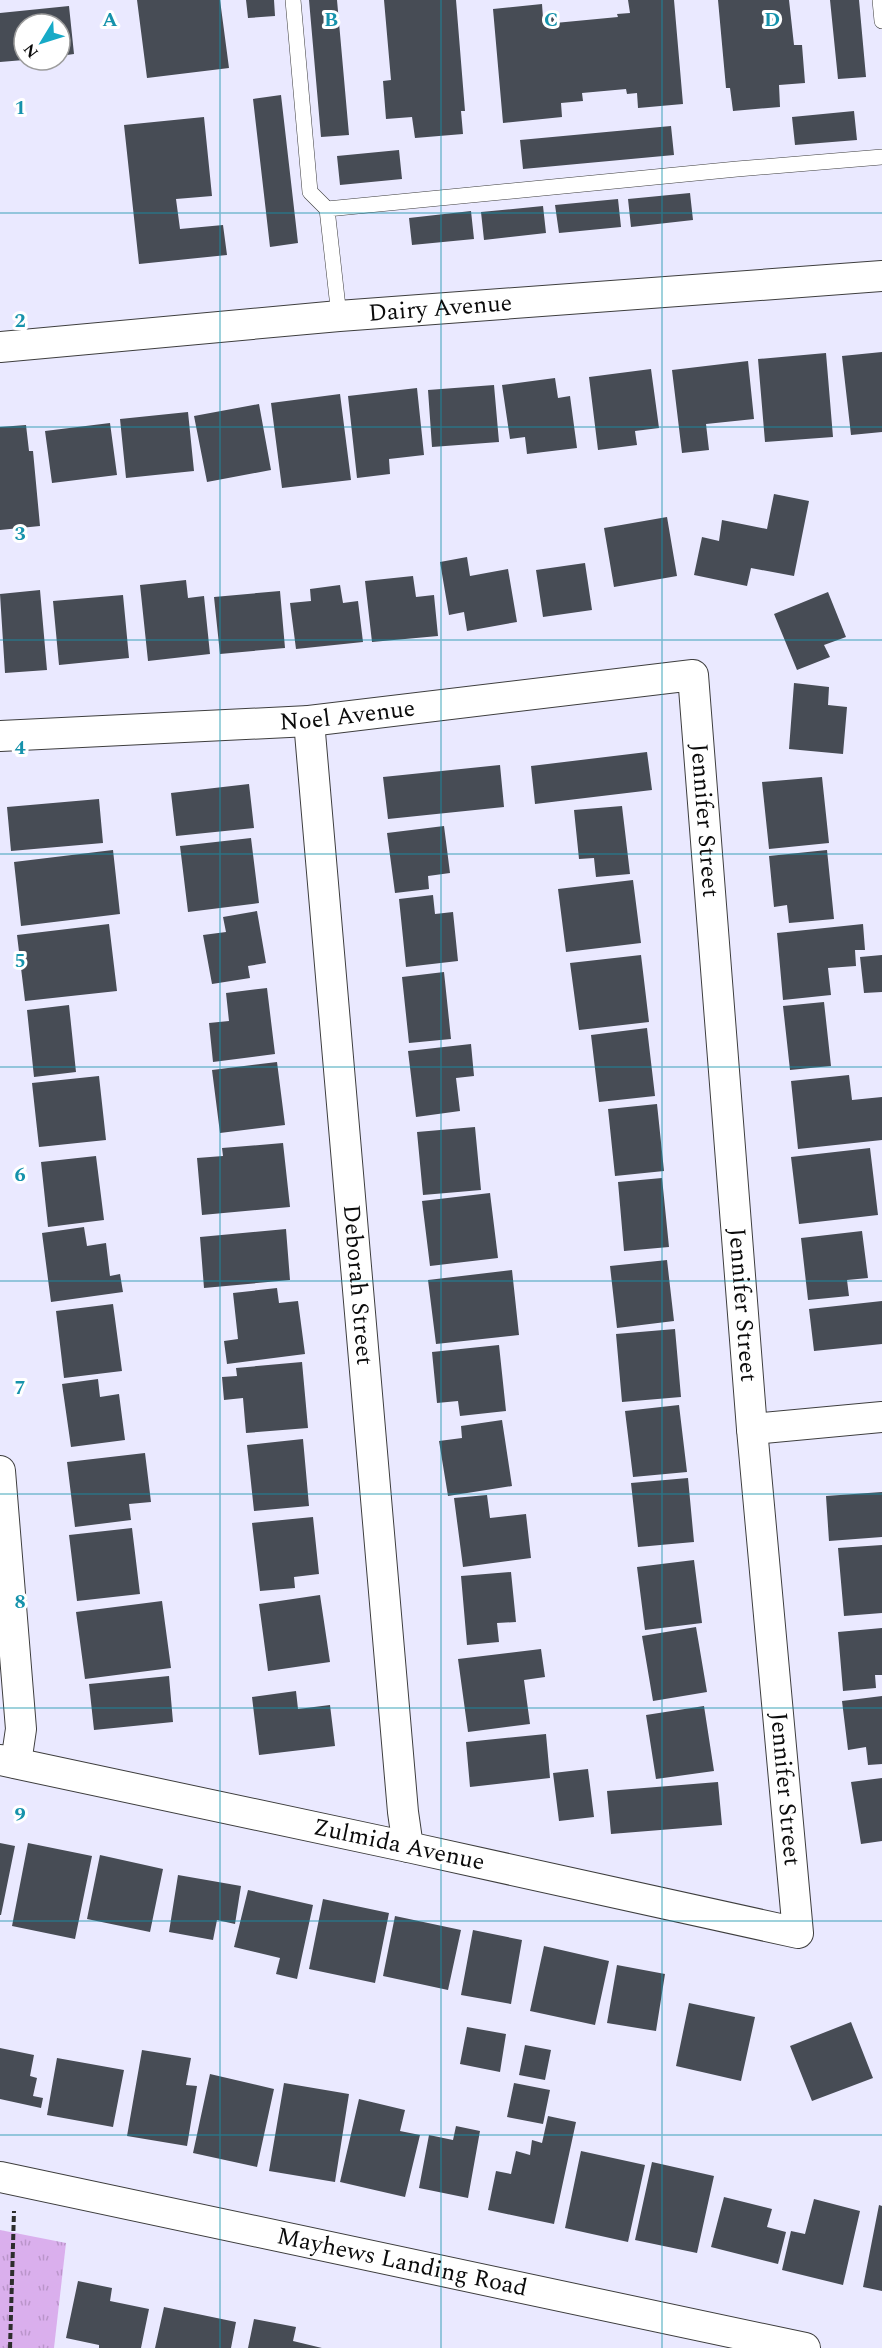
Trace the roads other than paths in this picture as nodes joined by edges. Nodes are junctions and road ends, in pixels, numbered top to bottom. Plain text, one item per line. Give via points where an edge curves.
1 (293, 0) edge
2 (880, 0) edge
3 (882, 21) edge
4 (882, 157) edge
5 (327, 209) junction
6 (882, 276) edge
7 (339, 316) junction
8 (0, 347) edge
9 (693, 675) joint
10 (309, 721) junction
11 (0, 736) edge
12 (882, 1417) edge
13 (752, 1429) junction
14 (0, 1471) edge
15 (8, 1762) edge
16 (408, 1847) junction
17 (798, 1933) joint
18 (7, 2179) edge
19 (805, 2348) edge

1 - 5 lane via 310,192
2 - 3 lane
4 - 5 lane
5 - 7 lane
6 - 7 street, Dairy Avenue
7 - 8 street, Dairy Avenue
9 - 10 street, Noel Avenue
9 - 13 street, Jennifer Street
10 - 11 street, Noel Avenue
10 - 16 street, Deborah Street
12 - 13 street
13 - 17 street, Jennifer Street
14 - 15 street via 21,1729
15 - 16 street, Zulmida Avenue
16 - 17 street, Zulmida Avenue
18 - 19 street, Mayhews Landing Road

